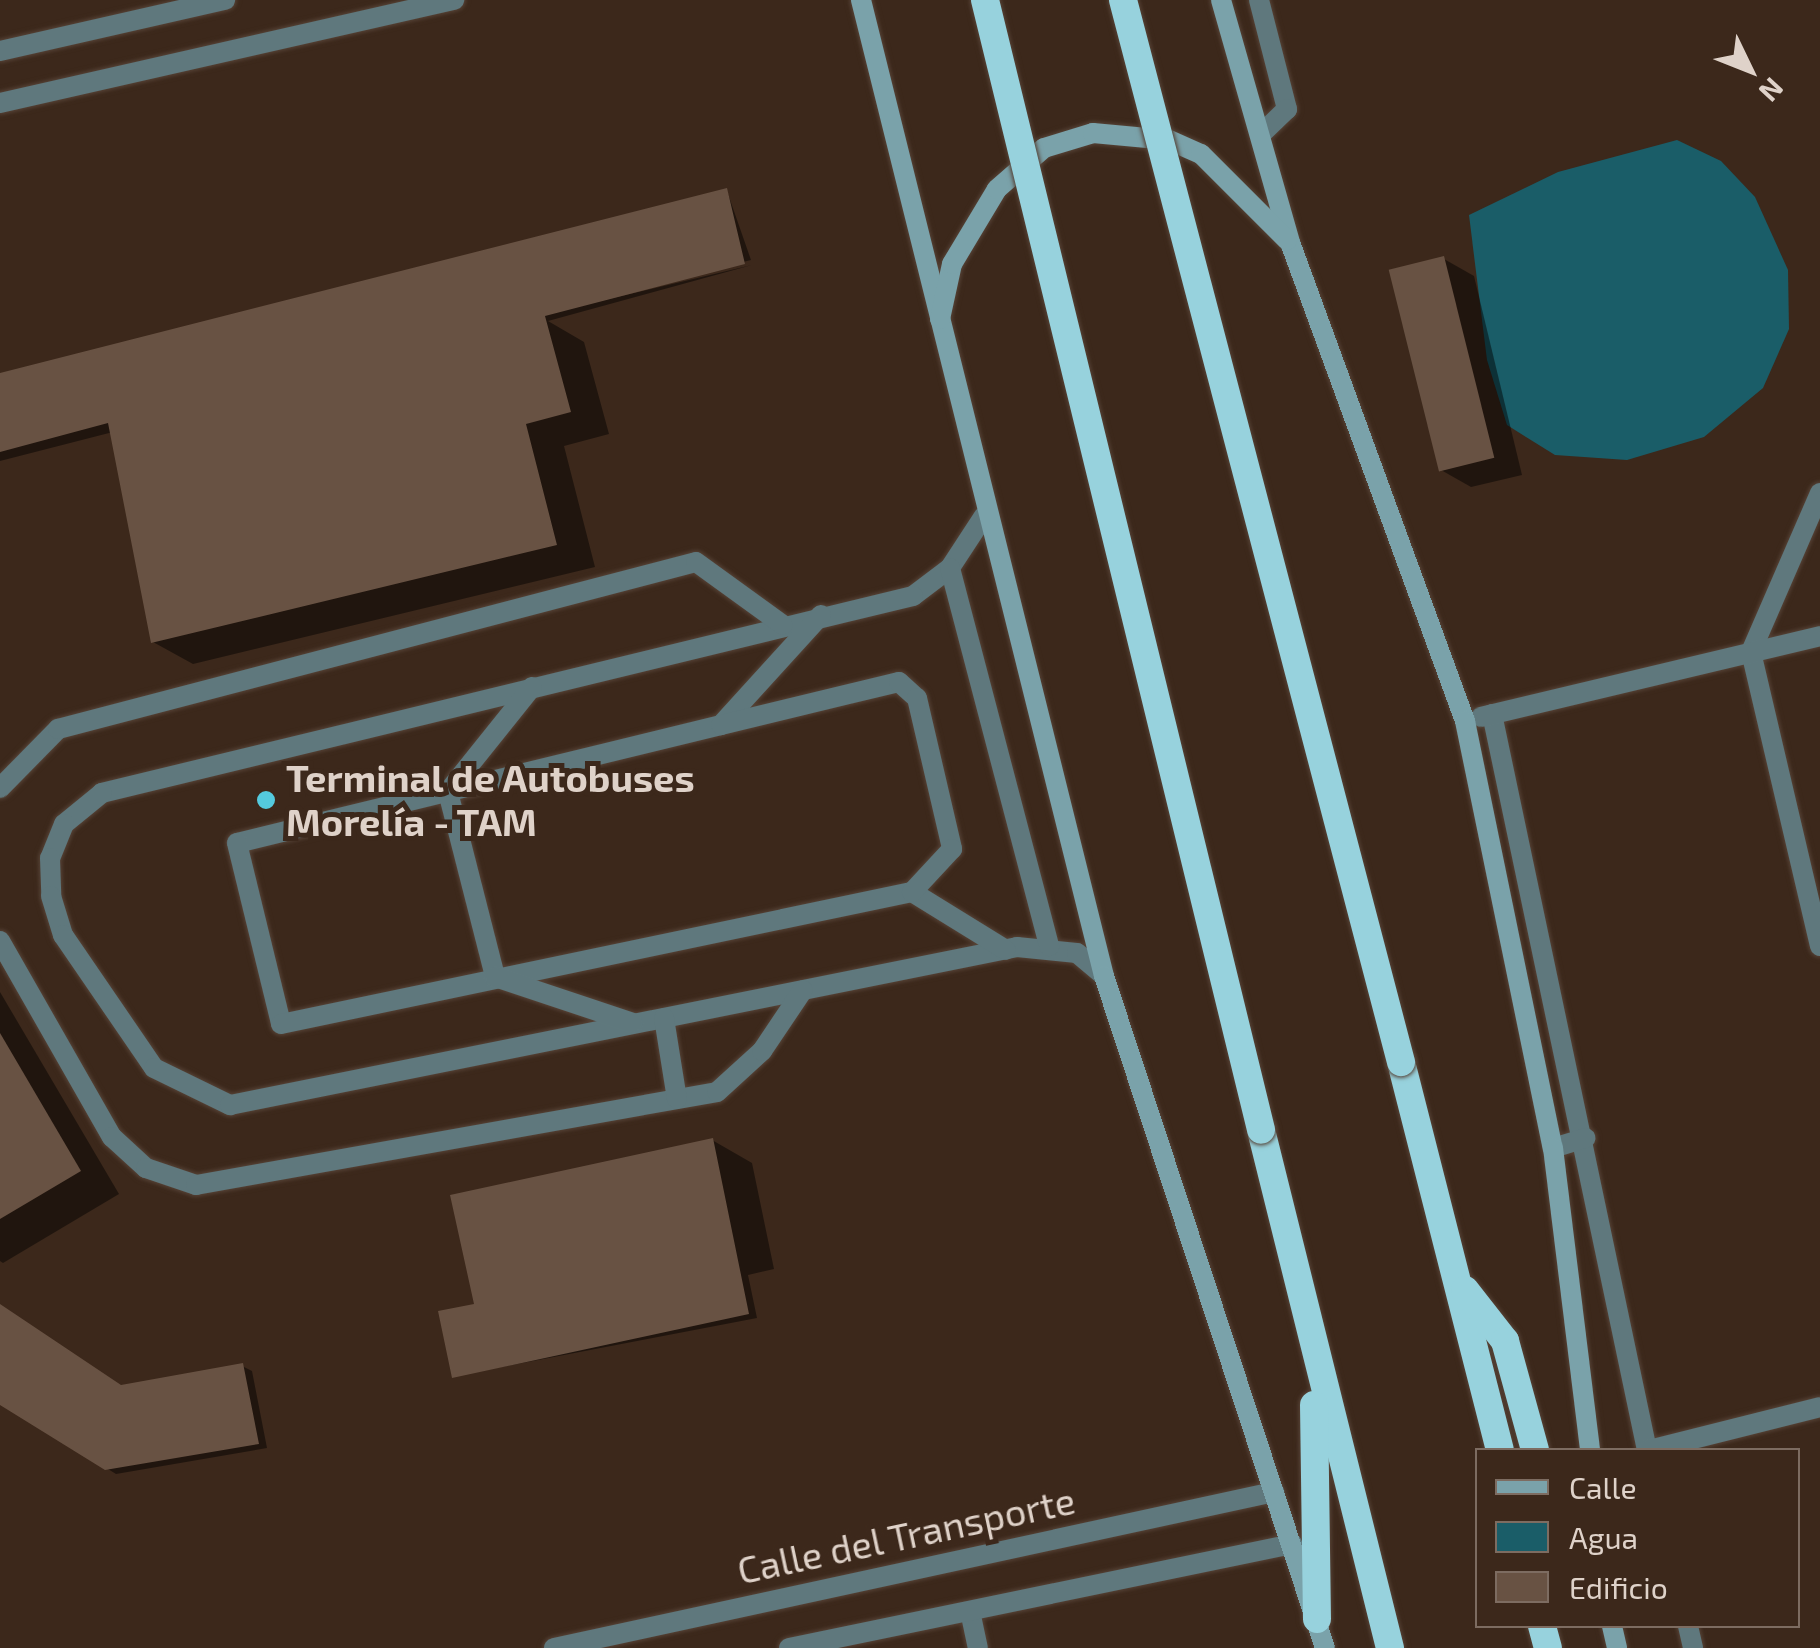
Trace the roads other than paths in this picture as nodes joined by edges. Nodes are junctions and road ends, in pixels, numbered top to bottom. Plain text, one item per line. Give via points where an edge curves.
1 (225, 0) edge
2 (454, 0) edge
3 (861, 0) edge
4 (985, 0) edge
5 (1124, 0) edge
6 (1221, 0) edge
7 (1260, 0) edge
8 (0, 51) edge
9 (0, 104) edge
10 (1260, 135) junction
11 (1292, 245) junction
12 (938, 328) junction
13 (1820, 492) edge
14 (984, 516) junction
15 (950, 568) junction
16 (821, 615) junction
17 (783, 625) junction
18 (1820, 636) edge
19 (1752, 652) junction
20 (532, 687) junction
21 (1492, 714) junction
22 (1465, 721) junction
23 (722, 725) junction
24 (0, 788) edge
25 (448, 792) junction
26 (1813, 889) edge
27 (912, 892) junction
28 (0, 941) edge
29 (1049, 946) junction
30 (1820, 946) edge
31 (1006, 950) junction
32 (1104, 976) junction
33 (494, 977) junction
34 (803, 990) junction
35 (664, 1018) junction
36 (635, 1023) junction
37 (677, 1099) junction
38 (1585, 1138) junction
39 (1553, 1148) junction
40 (1460, 1282) junction
41 (1312, 1358) junction
42 (1820, 1406) edge
43 (1500, 1448) edge
44 (1534, 1448) edge
45 (1590, 1448) edge
46 (1648, 1448) edge
47 (1656, 1448) edge
48 (1274, 1492) junction
49 (1292, 1544) junction
50 (970, 1612) junction
51 (1317, 1619) junction
52 (554, 1648) edge
53 (789, 1648) edge
54 (978, 1648) edge
55 (1325, 1648) edge
56 (1390, 1648) edge

1 - 8 street
2 - 9 street
3 - 12 main road
4 - 41 highway, bridge
5 - 40 highway, bridge
6 - 10 main road
7 - 10 street via 1287,109
10 - 11 main road
11 - 12 main road via 1201,154 1169,140 1093,133 1044,148 996,188 952,264
11 - 22 main road
12 - 14 main road
13 - 19 street
14 - 15 street
14 - 32 main road
15 - 16 street via 913,596
15 - 29 street
16 - 17 street
16 - 23 street
17 - 20 street
17 - 24 street via 696,562 58,729
18 - 19 street
19 - 21 street
19 - 26 street
20 - 25 street
20 - 36 street via 102,793 64,824 50,858 55,909 154,1068 230,1105
21 - 22 street
21 - 38 street
22 - 39 main road
23 - 25 street
23 - 27 street via 899,682 917,698 952,849
25 - 33 street
25 - 33 street via 237,843 281,1024
26 - 30 street
27 - 31 street
27 - 33 street
28 - 37 street via 112,1137 146,1168 196,1185
29 - 31 street
29 - 32 street via 1077,953
31 - 34 street
32 - 48 main road
33 - 36 street
34 - 35 street
34 - 37 street via 742,1072 717,1092
35 - 36 street
35 - 37 street
38 - 39 street
38 - 46 street
39 - 45 main road
40 - 43 highway
40 - 44 highway via 1505,1342
41 - 51 highway
41 - 56 highway
42 - 47 street
48 - 49 main road
48 - 52 street, Calle del Transporte
49 - 50 street
49 - 51 main road
50 - 53 street
50 - 54 street
51 - 55 main road

